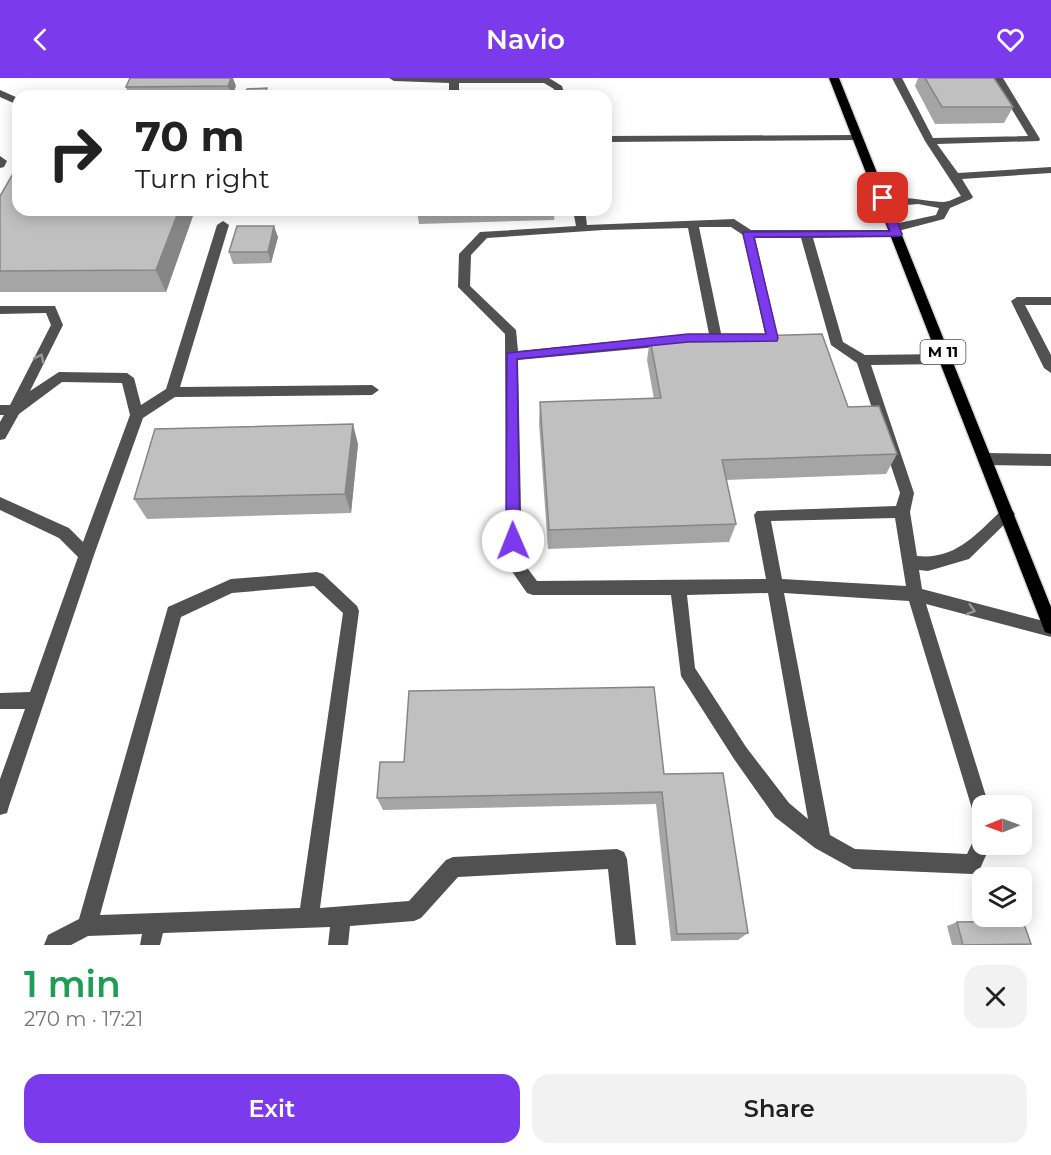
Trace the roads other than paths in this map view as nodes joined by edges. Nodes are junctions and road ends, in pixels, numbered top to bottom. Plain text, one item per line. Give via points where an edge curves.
1 (394, 78) edge
2 (834, 78) edge
3 (897, 78) edge
4 (998, 78) edge
5 (454, 80) junction
6 (454, 90) edge
7 (559, 90) edge
8 (858, 138) junction
9 (612, 139) edge
10 (930, 141) junction
11 (0, 159) edge
12 (0, 165) edge
13 (1051, 170) edge
14 (955, 176) junction
15 (884, 204) junction
16 (946, 206) junction
17 (580, 216) edge
18 (693, 224) junction
19 (223, 225) dead end
20 (582, 229) junction
21 (896, 231) junction
22 (748, 234) junction
23 (806, 234) junction
24 (1051, 301) edge
25 (0, 309) edge
26 (772, 338) edge
27 (511, 356) junction
28 (945, 358) junction
29 (863, 360) junction
30 (1051, 368) edge
31 (372, 390) dead end
32 (172, 392) junction
33 (7, 410) edge
34 (137, 415) junction
35 (0, 435) edge
36 (985, 459) junction
37 (1051, 460) edge
38 (0, 503) edge
39 (902, 512) junction
40 (1007, 514) junction
41 (86, 555) junction
42 (910, 562) junction
43 (776, 586) junction
44 (678, 588) junction
45 (915, 594) junction
46 (1051, 626) edge
47 (0, 700) edge
48 (38, 700) junction
49 (977, 795) edge
50 (0, 807) edge
51 (822, 841) junction
52 (976, 855) edge
53 (341, 917) junction
54 (309, 918) junction
55 (155, 923) junction
56 (87, 926) junction
57 (54, 945) edge
58 (150, 945) edge
59 (338, 945) edge
60 (626, 945) edge

1 - 5 lane
2 - 8 main road, M 11
3 - 10 lane
4 - 10 lane via 1035,139
5 - 6 lane
5 - 7 lane via 546,80
8 - 9 lane
8 - 15 main road, M 11
10 - 14 lane
11 - 12 lane
13 - 14 lane
14 - 16 lane via 967,198
15 - 16 lane via 918,201
15 - 21 main road, M 11
16 - 21 lane via 940,217
17 - 20 lane
18 - 20 lane
18 - 22 lane via 734,223
18 - 27 lane via 722,338
19 - 32 lane
20 - 27 lane via 484,235 465,254 464,287 511,333
21 - 23 lane
21 - 28 main road, M 11
22 - 23 lane
22 - 26 lane
23 - 29 lane via 830,338
24 - 30 lane via 1017,301
33 -> 25 lane via 57,325 51,309
27 - 44 lane via 514,563 533,588
28 - 29 lane
28 - 36 main road, M 11
29 - 39 lane via 907,493
31 - 32 lane
32 - 34 lane
33 - 34 lane via 59,377 127,378
33 - 35 lane
34 - 41 lane
36 - 37 lane
36 - 40 main road, M 11
38 - 41 lane via 64,533
39 - 42 lane
39 - 43 lane via 762,515
40 - 42 lane via 964,554 928,564
40 - 46 main road, M 11
41 - 48 lane
42 - 45 lane
43 - 44 lane
43 - 45 lane
43 - 51 lane
44 - 51 lane via 687,670 782,810
45 -> 46 lane
45 - 49 lane
47 - 48 lane
48 - 50 lane
51 - 52 lane via 853,859 972,864
53 - 54 lane
53 - 59 lane
53 - 60 lane via 414,911 453,867 617,859
54 - 55 lane
54 - 56 lane via 351,611 317,579 231,586 174,612
55 - 56 lane
55 - 58 lane
56 - 57 lane

